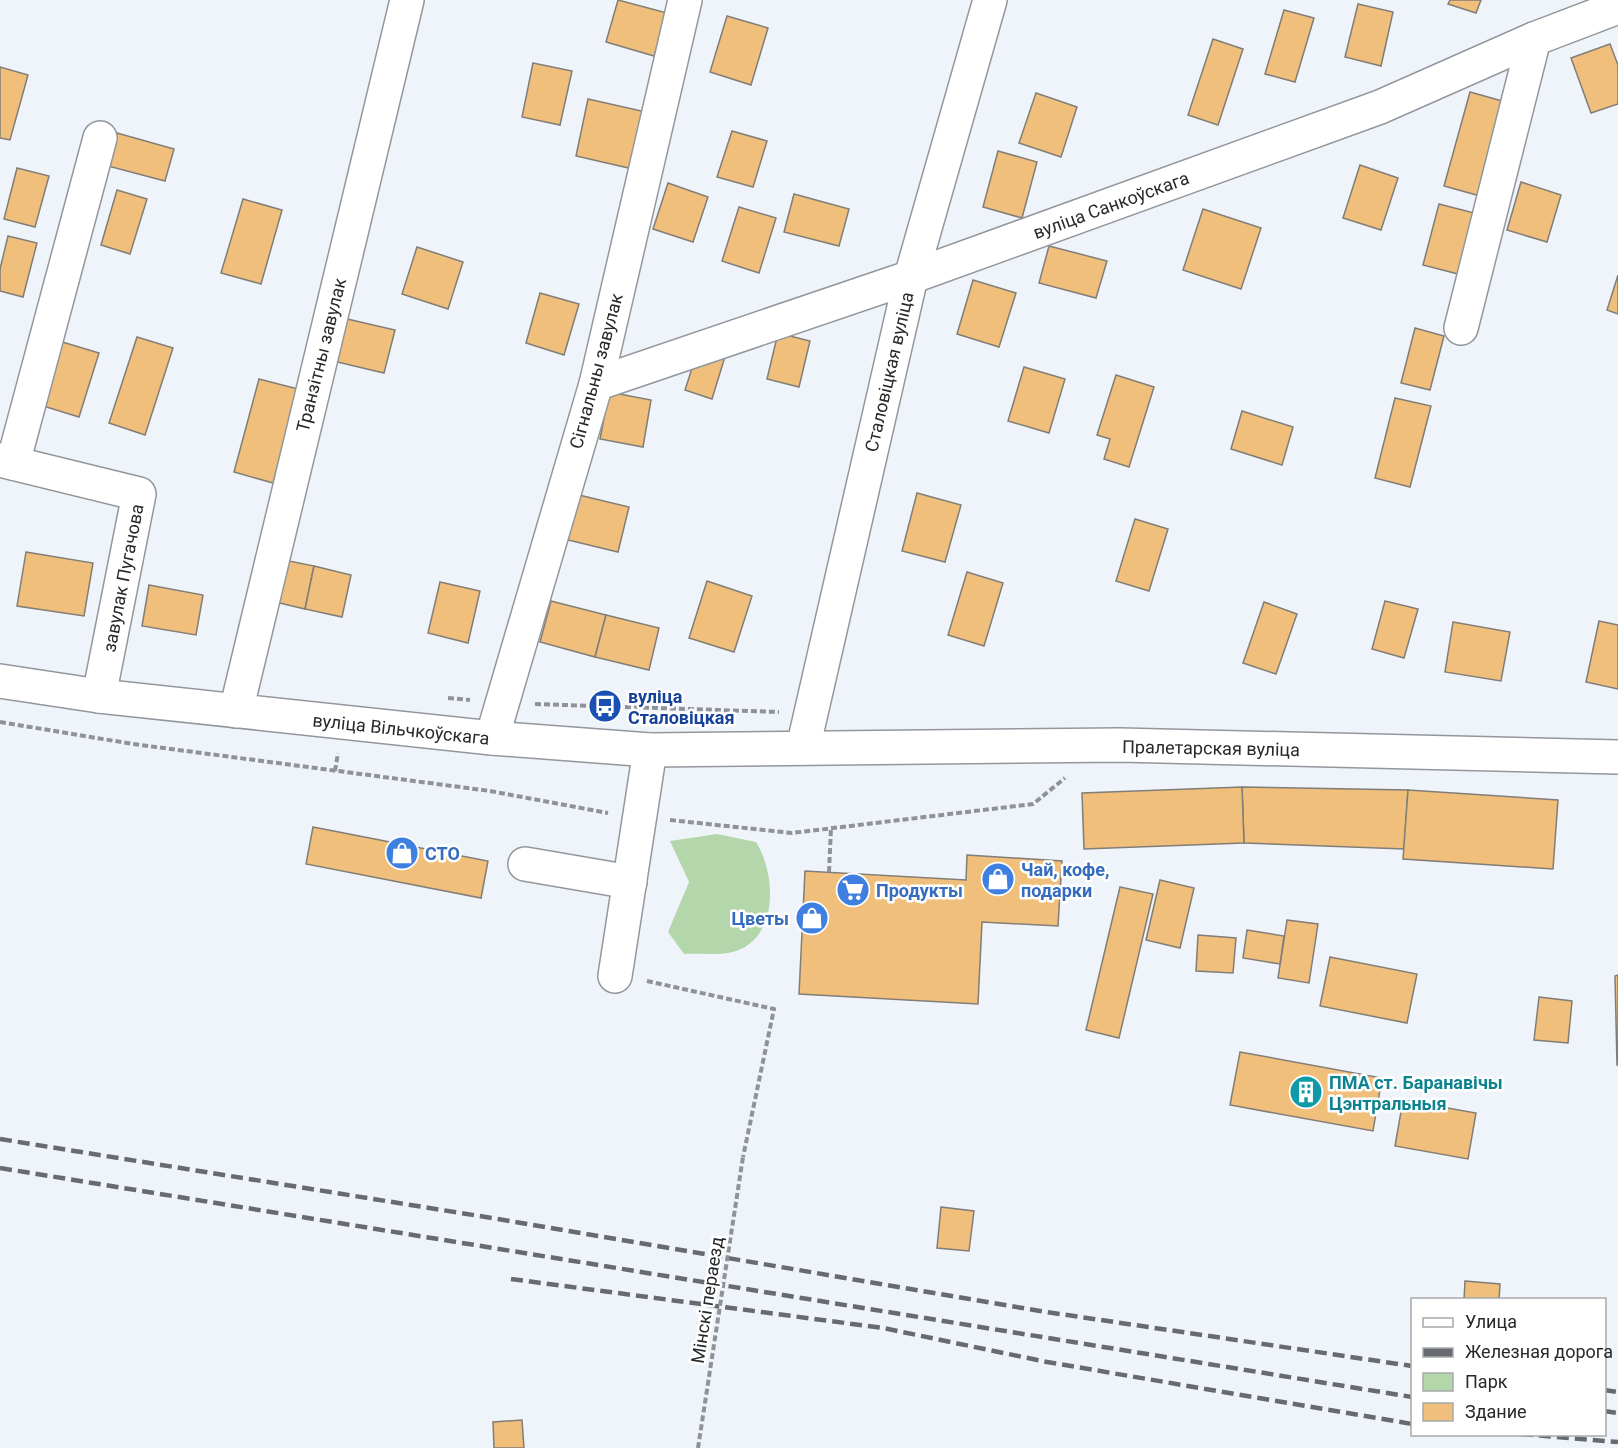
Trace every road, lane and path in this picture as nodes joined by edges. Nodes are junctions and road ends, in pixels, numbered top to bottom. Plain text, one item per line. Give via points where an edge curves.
1 (407, 0) edge
2 (685, 0) edge
3 (990, 0) edge
4 (1618, 7) edge
5 (1534, 39) junction
6 (100, 138) dead end
7 (911, 278) junction
8 (1461, 328) dead end
9 (596, 384) junction
10 (6, 462) edge
11 (0, 681) edge
12 (99, 696) junction
13 (236, 711) junction
14 (0, 723) edge
15 (492, 738) junction
16 (803, 748) junction
17 (651, 750) junction
18 (1618, 757) edge
19 (1069, 775) dead end
20 (641, 817) junction
21 (831, 828) junction
22 (525, 864) dead end
23 (829, 872) dead end
24 (630, 882) junction
25 (615, 976) joint
26 (698, 1448) edge

1 - 13 street, Транзітны завулак
2 - 9 street, Сігнальны завулак
3 - 7 street, Сталовіцкая вуліца
4 - 5 street, вуліца Санкоўскага
5 - 7 street, вуліца Санкоўскага via 1380,107
5 - 8 street
6 - 10 street
7 - 9 street, вуліца Санкоўскага
7 - 16 street, Сталовіцкая вуліца
9 - 15 street, Сігнальны завулак
10 - 12 street, завулак Пугачова via 139,494
11 - 12 street, вуліца Вільчкоўскага
12 - 13 street, вуліца Вільчкоўскага
13 - 15 street, вуліца Вільчкоўскага
14 - 20 path via 490,791
15 - 17 street, вуліца Вільчкоўскага
16 - 17 street, вуліца Вільчкоўскага
16 - 18 street, Пралетарская вуліца via 1120,745
17 - 20 street
19 - 21 path via 1033,804
20 - 21 path via 792,832
20 - 24 street
21 - 23 path
22 - 24 street
24 - 25 street
25 - 26 path, Мінскі пераезд, bridge via 774,1009 743,1157

